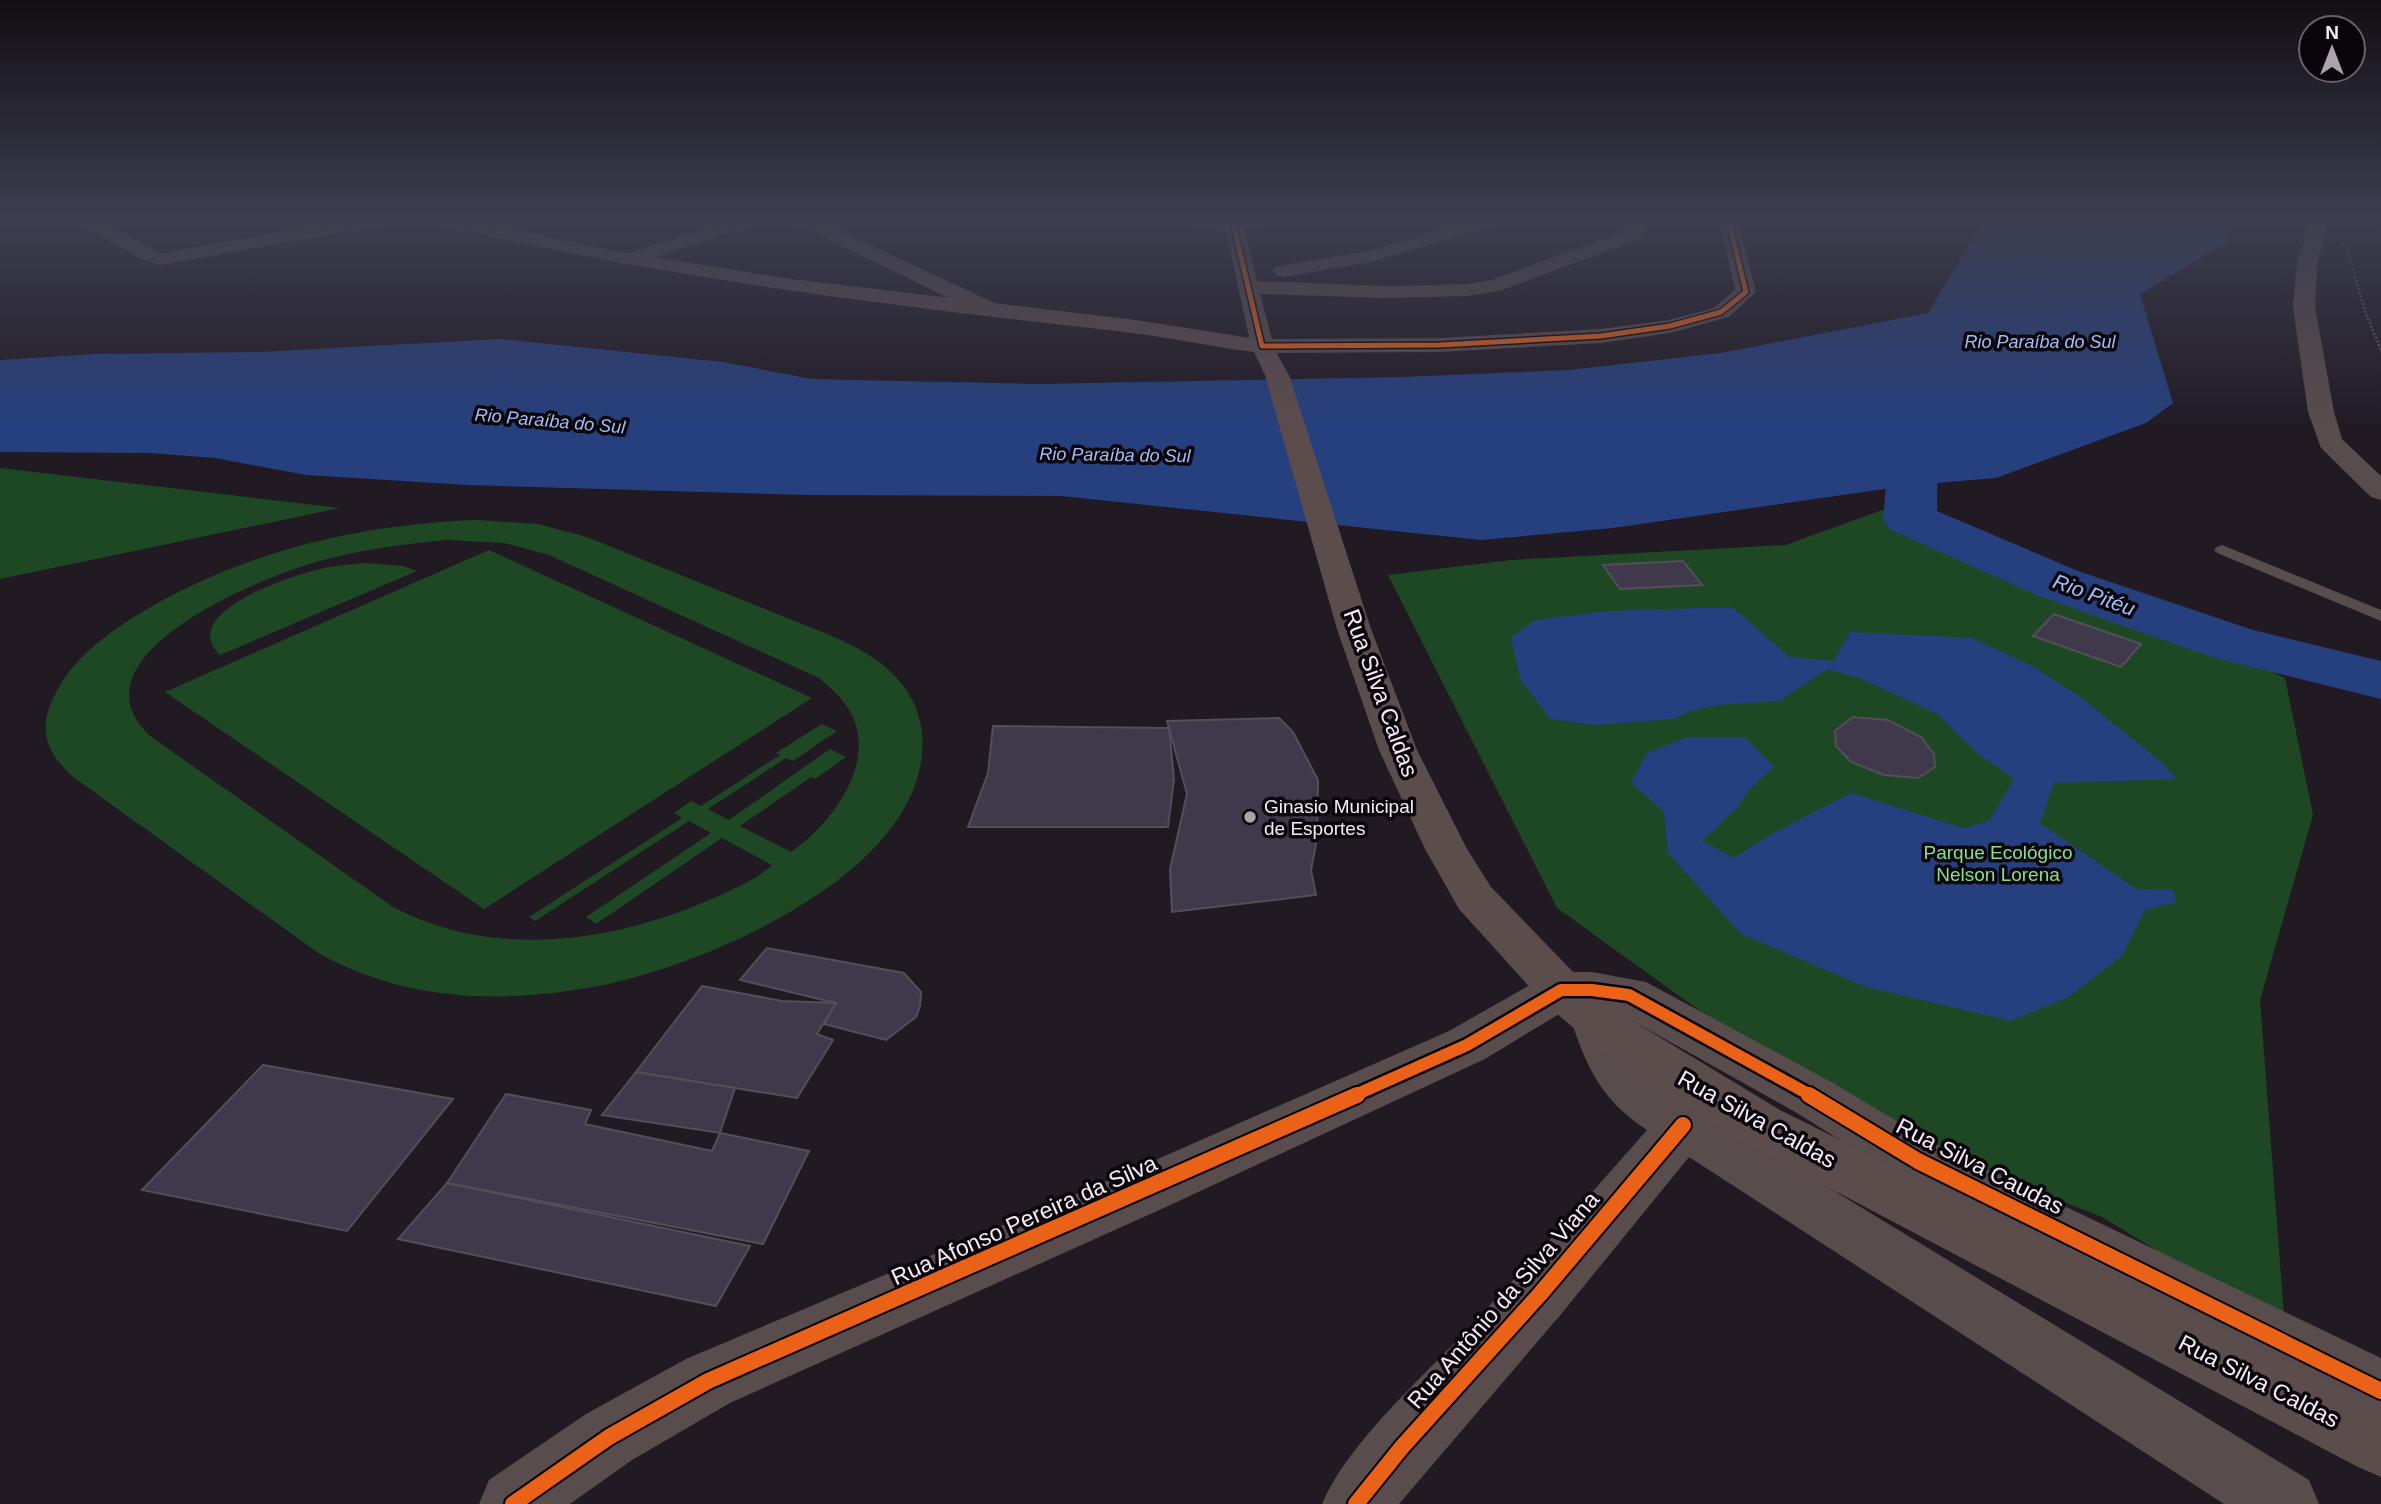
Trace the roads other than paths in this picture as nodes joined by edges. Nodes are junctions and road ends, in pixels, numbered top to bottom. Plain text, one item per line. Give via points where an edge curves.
1 (829, 288) edge
2 (945, 288) edge
3 (1249, 288) edge
4 (1369, 288) edge
5 (1476, 288) edge
6 (1745, 288) edge
7 (2305, 288) edge
8 (993, 311) junction
9 (1262, 346) junction
10 (2381, 491) edge
11 (2222, 550) dead end
12 (2381, 616) edge
13 (1577, 1004) junction
14 (1683, 1125) junction
15 (2381, 1391) edge
16 (2381, 1444) edge
17 (513, 1504) edge
18 (1356, 1504) edge
19 (2285, 1504) edge

1 - 8 main road
2 - 8 street
3 - 9 street
4 - 5 street via 1444,292
6 - 9 street via 1743,300 1729,310 1646,332 1528,341
7 - 10 street via 2304,307 2330,442
8 - 9 main road
9 - 13 main road, Rua Silva Caldas via 1277,375 1362,652 1398,750 1446,849 1483,910
11 - 12 lane
13 - 14 street via 1629,1088
13 - 15 street, Rua Silva Caudas via 1592,990 1629,995 1918,1161
13 - 16 main road, Rua Silva Caldas via 1670,1070 1761,1126
13 - 17 street, Rua Afonso Pereira da Silva via 1467,1045 708,1381 609,1437
14 - 18 street, Rua Antônio da Silva Viana
14 - 19 street

